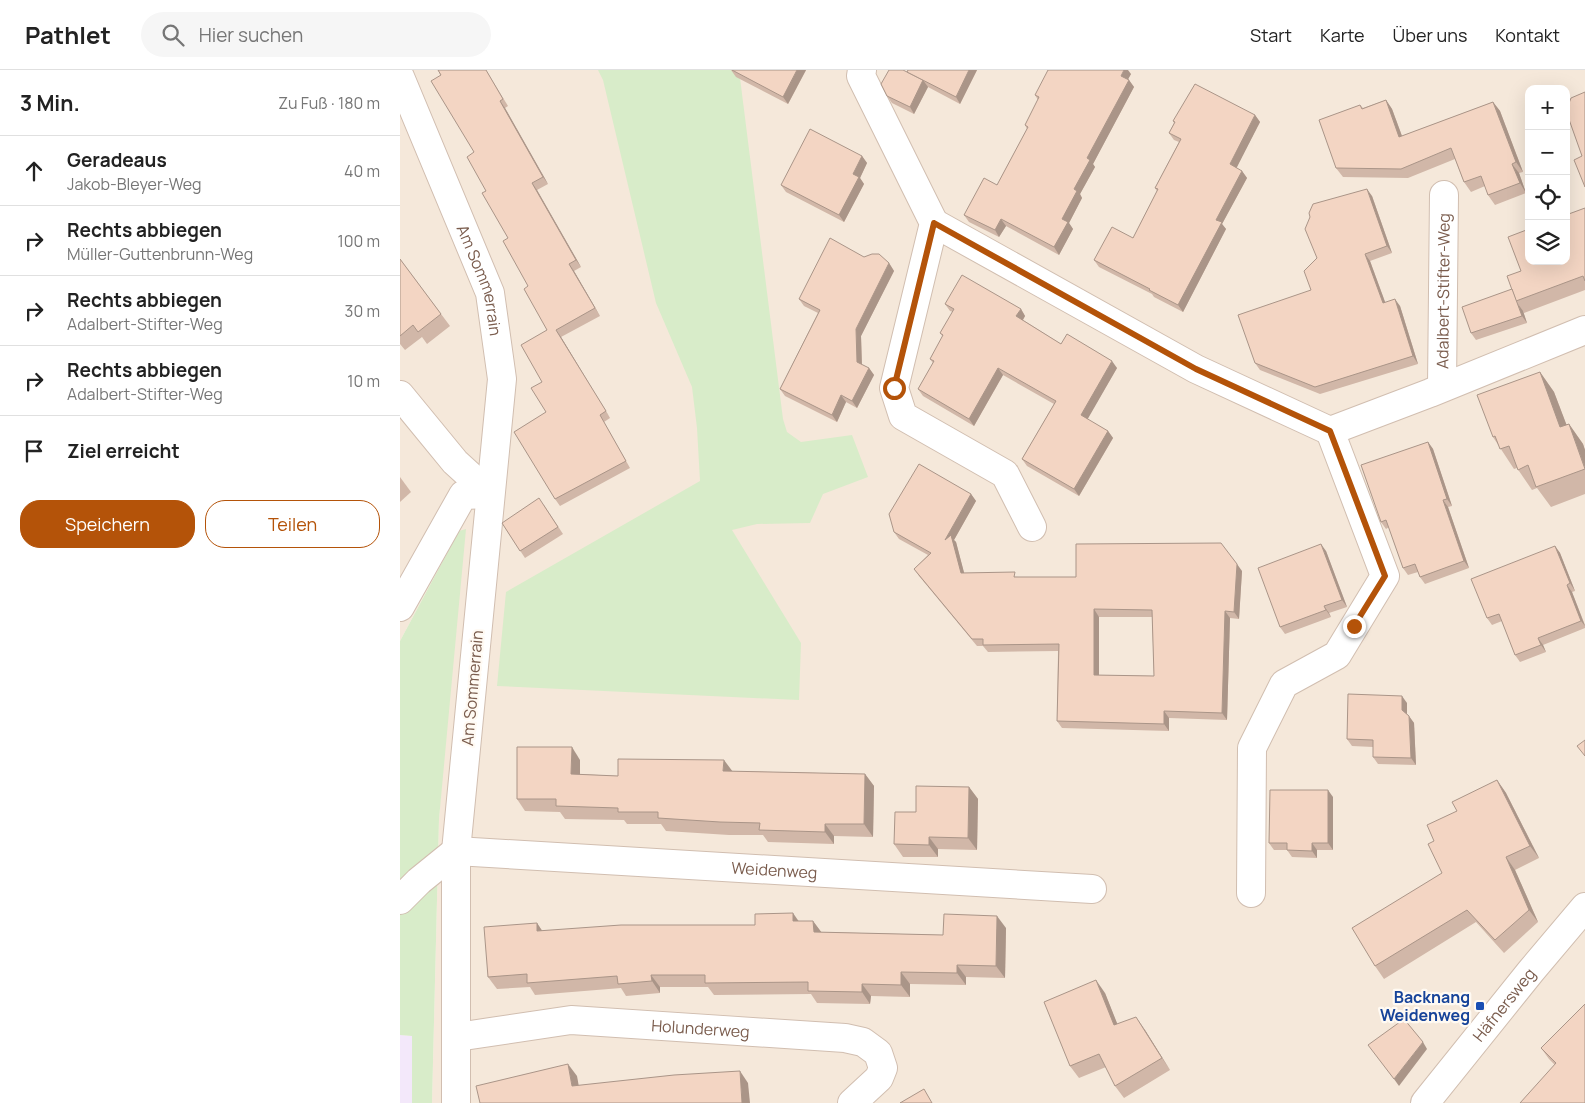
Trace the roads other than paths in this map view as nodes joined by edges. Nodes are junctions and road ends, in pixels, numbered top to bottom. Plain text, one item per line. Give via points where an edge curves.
1 (862, 70) edge
2 (400, 76) edge
3 (1444, 195) dead end
4 (934, 223) junction
5 (1585, 330) edge
6 (1442, 387) junction
7 (400, 395) edge
8 (1330, 431) junction
9 (490, 494) junction
10 (1032, 527) dead end
11 (400, 607) edge
12 (456, 851) junction
13 (1092, 889) dead end
14 (1250, 893) dead end
15 (400, 900) edge
16 (1585, 907) edge
17 (457, 1037) junction
18 (456, 1103) edge
19 (852, 1103) edge
20 (1425, 1103) edge

1 - 4 street via 861,76
2 - 9 street, Am Sommerrain via 490,293 502,379
3 - 6 street, Adalbert-Stifter-Weg
4 - 8 street via 1196,369
4 - 10 street via 894,388 903,416 1005,474
5 - 6 street, Adalbert-Stifter-Weg
6 - 8 street, Adalbert-Stifter-Weg
7 - 9 street via 455,462
8 - 14 street via 1385,576 1337,654 1284,684 1252,748
9 - 11 street via 463,495
9 - 12 street, Am Sommerrain
12 - 13 street, Weidenweg
12 - 15 street
12 - 17 street, Am Sommerrain
16 - 20 street, Häfnersweg
17 - 18 street, Am Sommerrain
17 - 19 street, Holunderweg via 571,1020 845,1038 863,1042 878,1053 883,1068 879,1078

